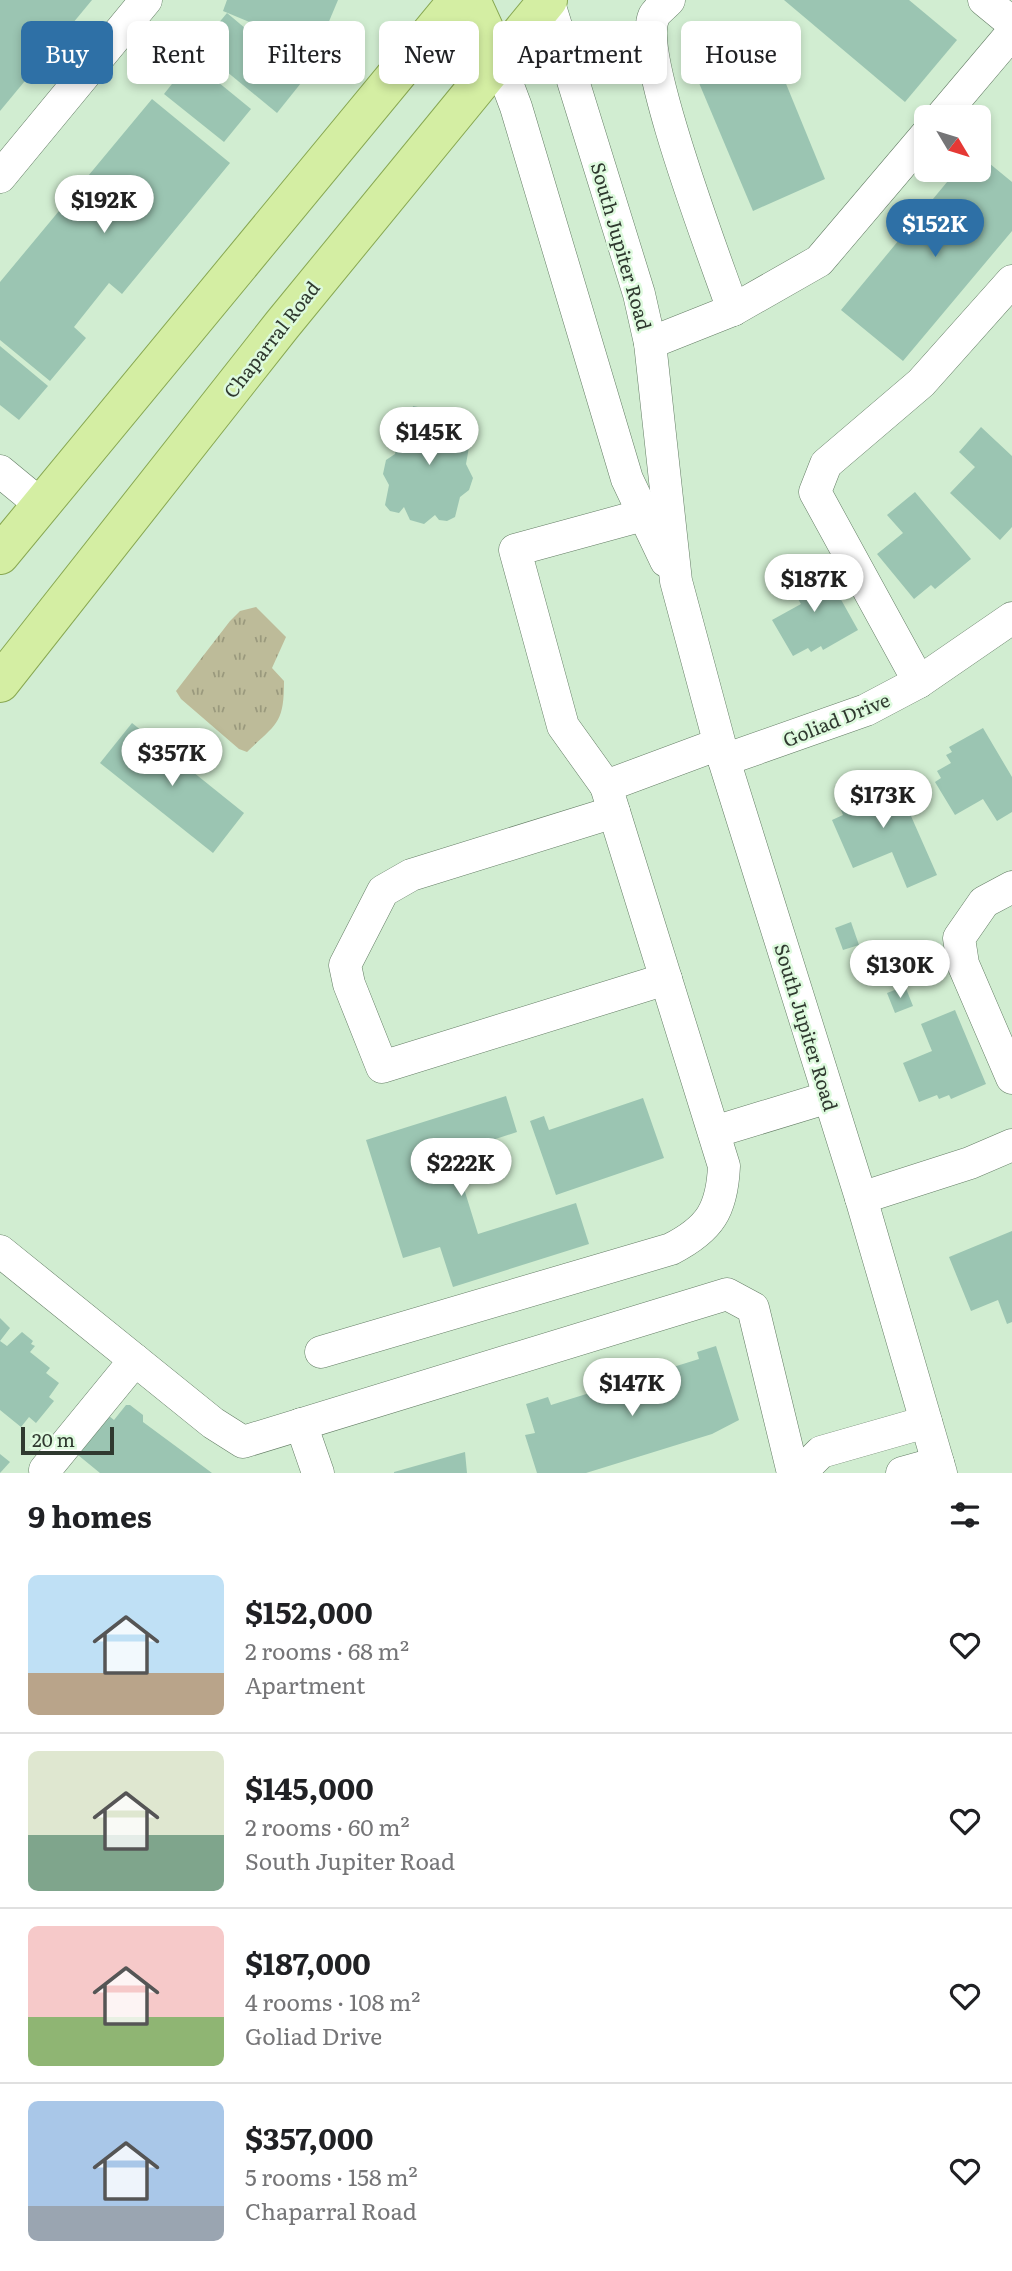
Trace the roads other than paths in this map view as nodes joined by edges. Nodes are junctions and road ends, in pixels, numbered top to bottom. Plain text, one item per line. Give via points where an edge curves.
1 (146, 0) edge
2 (458, 0) edge
3 (471, 0) edge
4 (548, 0) edge
5 (669, 0) edge
6 (984, 0) edge
7 (530, 21) edge
8 (1012, 23) edge
9 (1012, 33) edge
10 (493, 48) edge
11 (493, 65) edge
12 (506, 84) edge
13 (951, 105) edge
14 (914, 149) edge
15 (0, 177) edge
16 (1012, 281) edge
17 (733, 310) junction
18 (650, 342) junction
19 (0, 471) edge
20 (40, 505) junction
21 (643, 515) junction
22 (0, 555) edge
23 (676, 581) junction
24 (1012, 618) edge
25 (919, 682) junction
26 (0, 683) edge
27 (721, 752) junction
28 (610, 799) junction
29 (1012, 887) edge
30 (666, 979) junction
31 (1012, 1078) edge
32 (829, 1097) junction
33 (714, 1132) junction
34 (1011, 1148) edge
35 (861, 1198) junction
36 (0, 1251) edge
37 (321, 1352) dead end
38 (135, 1360) junction
39 (926, 1422) junction
40 (302, 1424) junction
41 (939, 1468) edge
42 (45, 1469) dead end
43 (318, 1473) edge
44 (793, 1473) edge
45 (800, 1473) edge
46 (902, 1473) edge

1 - 15 street
2 - 20 main road
3 - 10 main road
4 - 7 main road, Chaparral Road
4 - 18 street, South Jupiter Road
5 - 17 street via 654,16 651,49 660,93
6 - 8 street
9 - 13 street
11 - 26 main road, Chaparral Road
12 - 21 street, South Jupiter Road via 627,479
14 - 17 street via 819,261
16 - 25 street via 921,383 826,464 815,492
17 - 18 street
18 - 23 street, South Jupiter Road
19 - 20 street
20 - 22 main road
21 - 23 street, South Jupiter Road
21 - 28 street via 515,550 563,726
23 - 27 street, South Jupiter Road
24 - 25 street, Goliad Drive
25 - 27 street, Goliad Drive via 866,710
27 - 28 street, Goliad Drive
27 - 32 street, South Jupiter Road
28 - 30 street
28 - 30 street, Goliad Drive via 411,875 383,891 345,965 349,984 382,1066
29 - 31 street via 984,902 959,938 963,964
30 - 33 street
32 - 33 street
32 - 35 street, South Jupiter Road
33 - 37 street via 724,1166 723,1192 713,1217 695,1237 671,1250
34 - 35 street
35 - 39 street, South Jupiter Road
36 - 38 street
38 - 40 street via 243,1442
38 - 42 street
39 - 41 street, South Jupiter Road
39 - 45 street via 821,1452
40 - 43 street
40 - 44 street via 727,1294 753,1308
41 - 46 street

